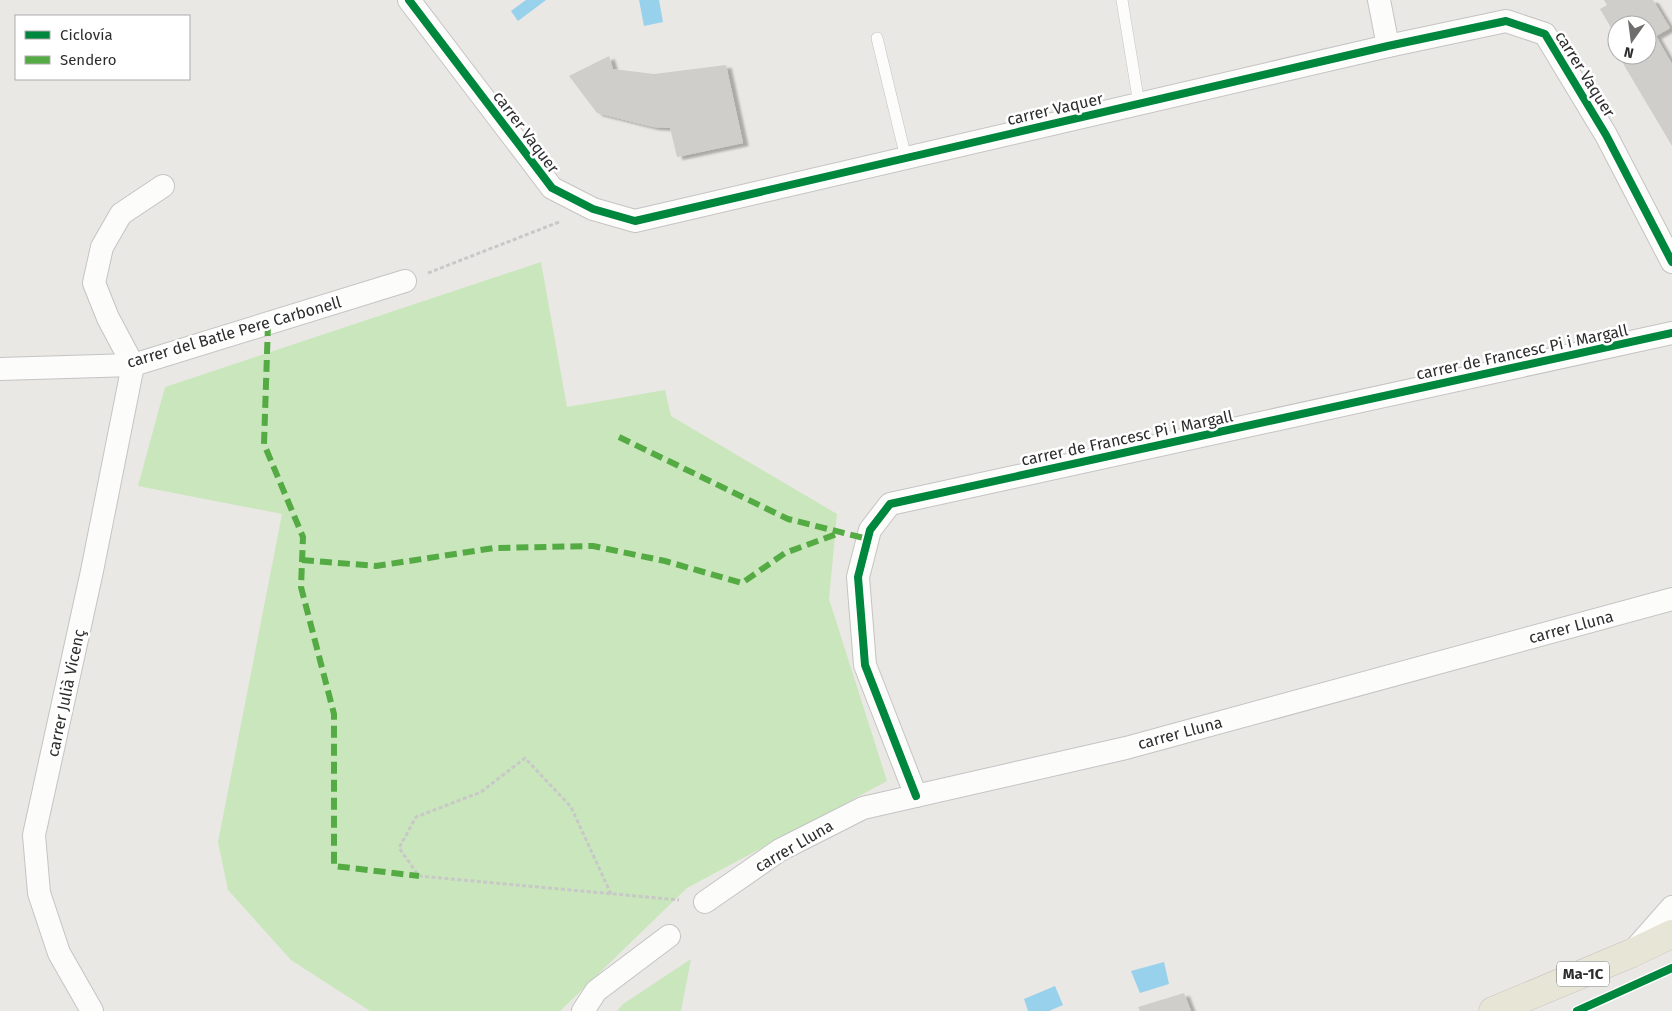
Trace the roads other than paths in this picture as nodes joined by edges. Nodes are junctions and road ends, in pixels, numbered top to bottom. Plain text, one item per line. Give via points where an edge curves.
1 (409, 0) edge
2 (1122, 0) edge
3 (1379, 0) edge
4 (877, 38) dead end
5 (1388, 46) junction
6 (1139, 104) junction
7 (906, 158) junction
8 (163, 186) dead end
9 (1672, 262) edge
10 (405, 281) road end
11 (1672, 333) edge
12 (133, 366) junction
13 (0, 369) edge
14 (1672, 599) edge
15 (916, 796) junction
16 (705, 902) road end
17 (1672, 907) edge
18 (1672, 934) edge
19 (669, 936) dead end
20 (1632, 953) junction
21 (92, 1011) edge
22 (583, 1011) edge
23 (1493, 1011) edge

1 - 7 street, carrer Vaquer via 552,188 593,209 635,221
2 - 6 lane
3 - 5 street
4 - 7 lane
5 - 6 street, carrer Vaquer
5 - 9 street, carrer Vaquer via 1506,21 1545,34 1606,136
6 - 7 street, carrer Vaquer
8 - 12 street via 121,214 102,247 94,283
10 - 12 street, carrer del Batle Pere Carbonell
11 - 15 street, carrer de Francesc Pi i Margall via 890,504 870,530 858,577 865,665
12 - 13 street, carrer del Batle Pere Carbonell
12 - 21 street, carrer Julià Vicenç via 34,835 39,893 60,953
14 - 15 street, carrer Lluna via 1126,748
15 - 16 street, carrer Lluna via 863,808 780,850
17 - 20 street
18 - 20 main road, Ma-1C
19 - 22 street via 596,991
20 - 23 main road, Ma-1C

